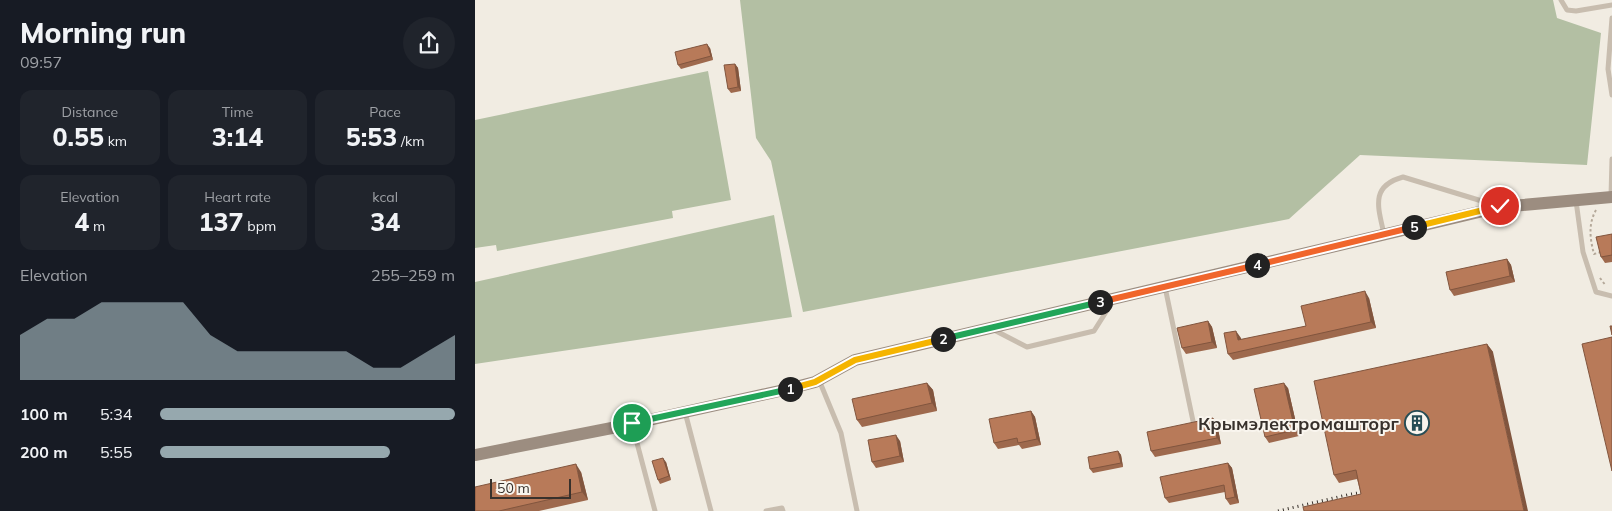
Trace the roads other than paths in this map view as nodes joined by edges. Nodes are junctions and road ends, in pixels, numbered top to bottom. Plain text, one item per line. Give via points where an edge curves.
1 (1561, 0) edge
2 (1612, 5) edge
3 (1612, 18) edge
4 (1612, 95) edge
5 (1612, 159) edge
6 (1610, 197) edge
7 (1575, 200) junction
8 (1500, 206) junction
9 (1384, 234) junction
10 (1165, 286) junction
11 (1612, 296) edge
12 (1114, 299) junction
13 (991, 328) junction
14 (819, 380) junction
15 (685, 412) junction
16 (1193, 421) edge
17 (632, 423) junction
18 (475, 455) edge
19 (655, 511) edge
20 (711, 511) edge
21 (766, 511) edge
22 (783, 511) edge
23 (857, 511) edge

1 - 2 lane via 1567,10 1576,11
3 - 4 lane via 1608,69
5 - 6 lane
6 - 7 street
7 - 8 street
7 - 11 lane via 1583,252 1596,292
8 - 9 street
8 - 9 lane via 1403,177 1392,180 1381,189 1378,208
9 - 10 street
10 - 12 street
10 - 16 lane
12 - 13 street
12 - 13 lane via 1094,331 1084,334 1027,347
13 - 14 street via 855,360
14 - 15 street
14 - 23 lane via 841,433
15 - 17 street
15 - 20 lane
17 - 18 street
17 - 19 lane
21 - 22 lane via 782,508

